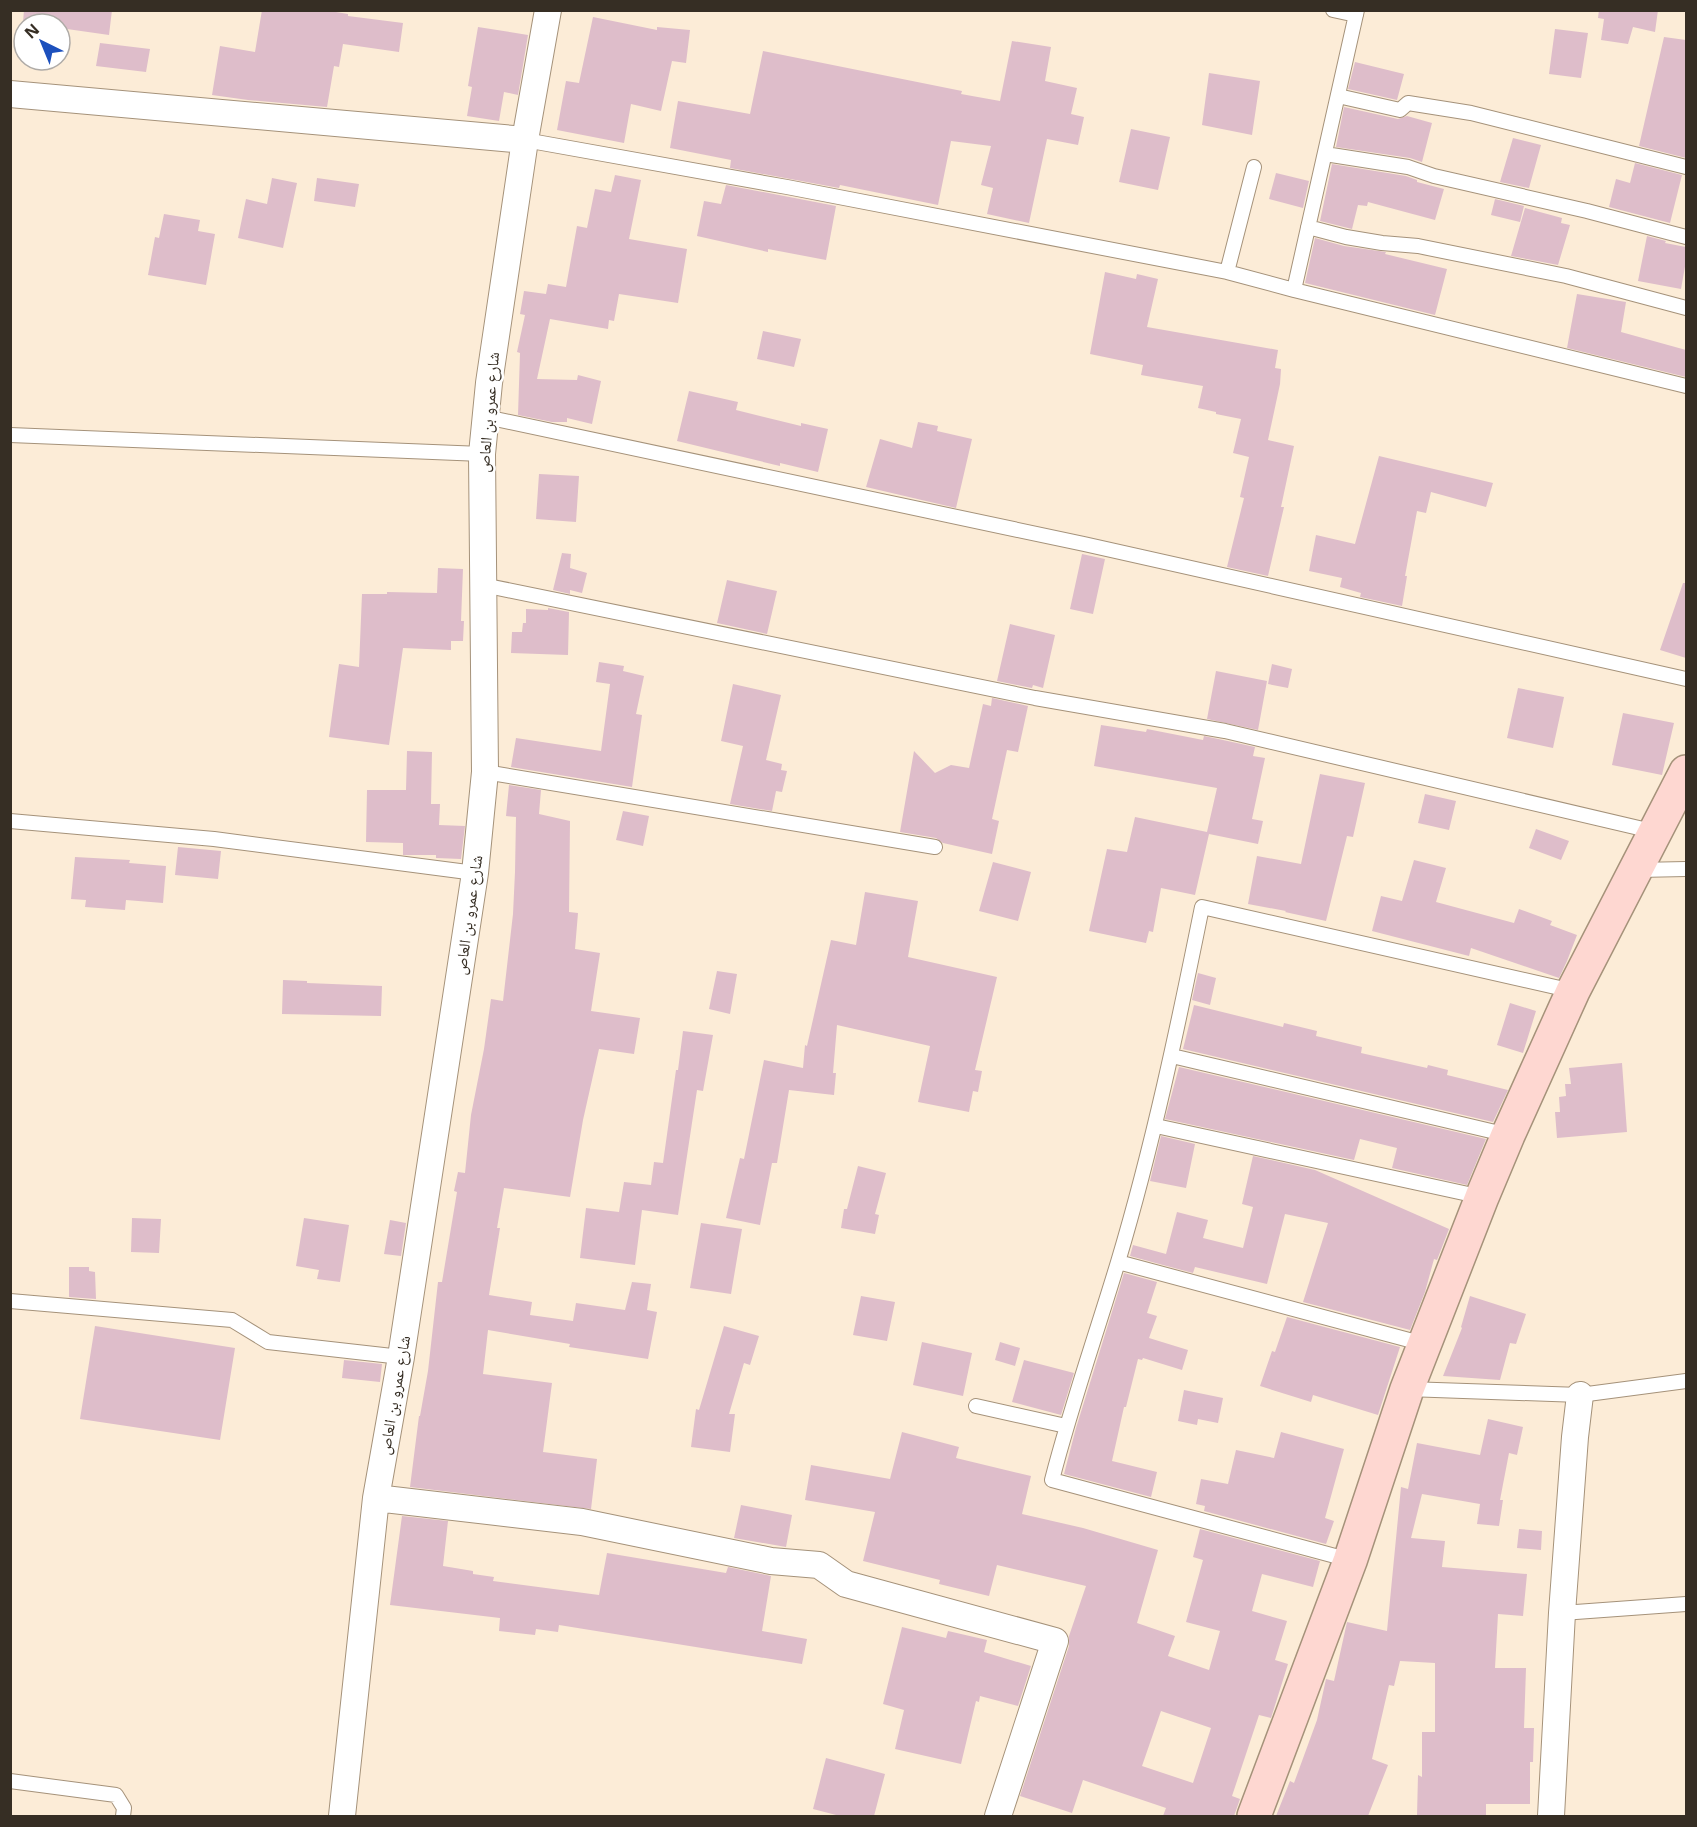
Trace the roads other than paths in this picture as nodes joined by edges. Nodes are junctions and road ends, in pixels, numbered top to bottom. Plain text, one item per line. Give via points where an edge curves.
1 (548, 10) edge
2 (1334, 10) edge
3 (1356, 13) edge
4 (10, 94) edge
5 (1338, 96) junction
6 (525, 140) junction
7 (1324, 154) junction
8 (1254, 167) dead end
9 (1686, 167) edge
10 (1308, 227) junction
11 (1686, 237) edge
12 (1227, 272) junction
13 (1294, 290) junction
14 (1686, 308) edge
15 (1686, 386) edge
16 (486, 417) junction
17 (10, 435) edge
18 (482, 454) junction
19 (483, 585) junction
20 (1686, 680) edge
21 (485, 772) junction
22 (1686, 772) edge
23 (10, 821) edge
24 (1656, 832) junction
25 (935, 848) dead end
26 (1686, 868) edge
27 (1638, 870) junction
28 (475, 873) junction
29 (1573, 991) junction
30 (1172, 1056) junction
31 (1156, 1126) junction
32 (1508, 1135) junction
33 (1482, 1197) junction
34 (1118, 1262) junction
35 (10, 1301) edge
36 (1424, 1344) junction
37 (401, 1357) junction
38 (1686, 1381) edge
39 (1407, 1389) junction
40 (1580, 1395) junction
41 (976, 1406) dead end
42 (1066, 1426) junction
43 (376, 1498) junction
44 (1350, 1560) junction
45 (1686, 1604) edge
46 (1562, 1613) junction
47 (10, 1781) edge
48 (123, 1816) edge
49 (342, 1816) edge
50 (998, 1816) edge
51 (1254, 1816) edge
52 (1551, 1816) edge

1 - 6 street, شارع عمرو بن العاص
2 - 3 lane
3 - 5 lane
4 - 6 street
5 - 7 lane
5 - 9 lane via 1400,110 1408,103 1471,113
6 - 12 lane
6 - 16 street, شارع عمرو بن العاص
7 - 10 lane
7 - 11 lane via 1408,166 1434,176
8 - 12 lane
10 - 13 lane
10 - 14 lane via 1566,276
12 - 13 lane
13 - 15 lane
16 - 18 street, شارع عمرو بن العاص
16 - 20 lane via 1084,544
17 - 18 lane
18 - 19 street, شارع عمرو بن العاص
19 - 21 street, شارع عمرو بن العاص
19 - 24 lane via 1035,698 1225,731
21 - 25 lane
21 - 28 street, شارع عمرو بن العاص
22 - 24 street
23 - 28 lane via 214,839
24 - 27 street
26 - 27 lane
27 - 29 street
28 - 37 street, شارع عمرو بن العاص
29 - 30 lane via 1202,907
29 - 32 street
30 - 31 lane
30 - 32 lane
31 - 33 lane
31 - 34 lane
32 - 33 street
33 - 36 street
34 - 36 lane
34 - 42 lane
35 - 37 lane via 232,1320 268,1342
36 - 39 street
37 - 43 street, شارع عمرو بن العاص
38 - 40 lane
39 - 40 lane
39 - 44 street
40 - 46 street
41 - 42 lane
42 - 44 lane via 1052,1480
43 - 49 street, شارع عمرو بن العاص
43 - 50 street via 582,1522 771,1561 819,1565 846,1584 1055,1641
44 - 51 street
45 - 46 lane
46 - 52 street
47 - 48 lane via 116,1795 124,1808

